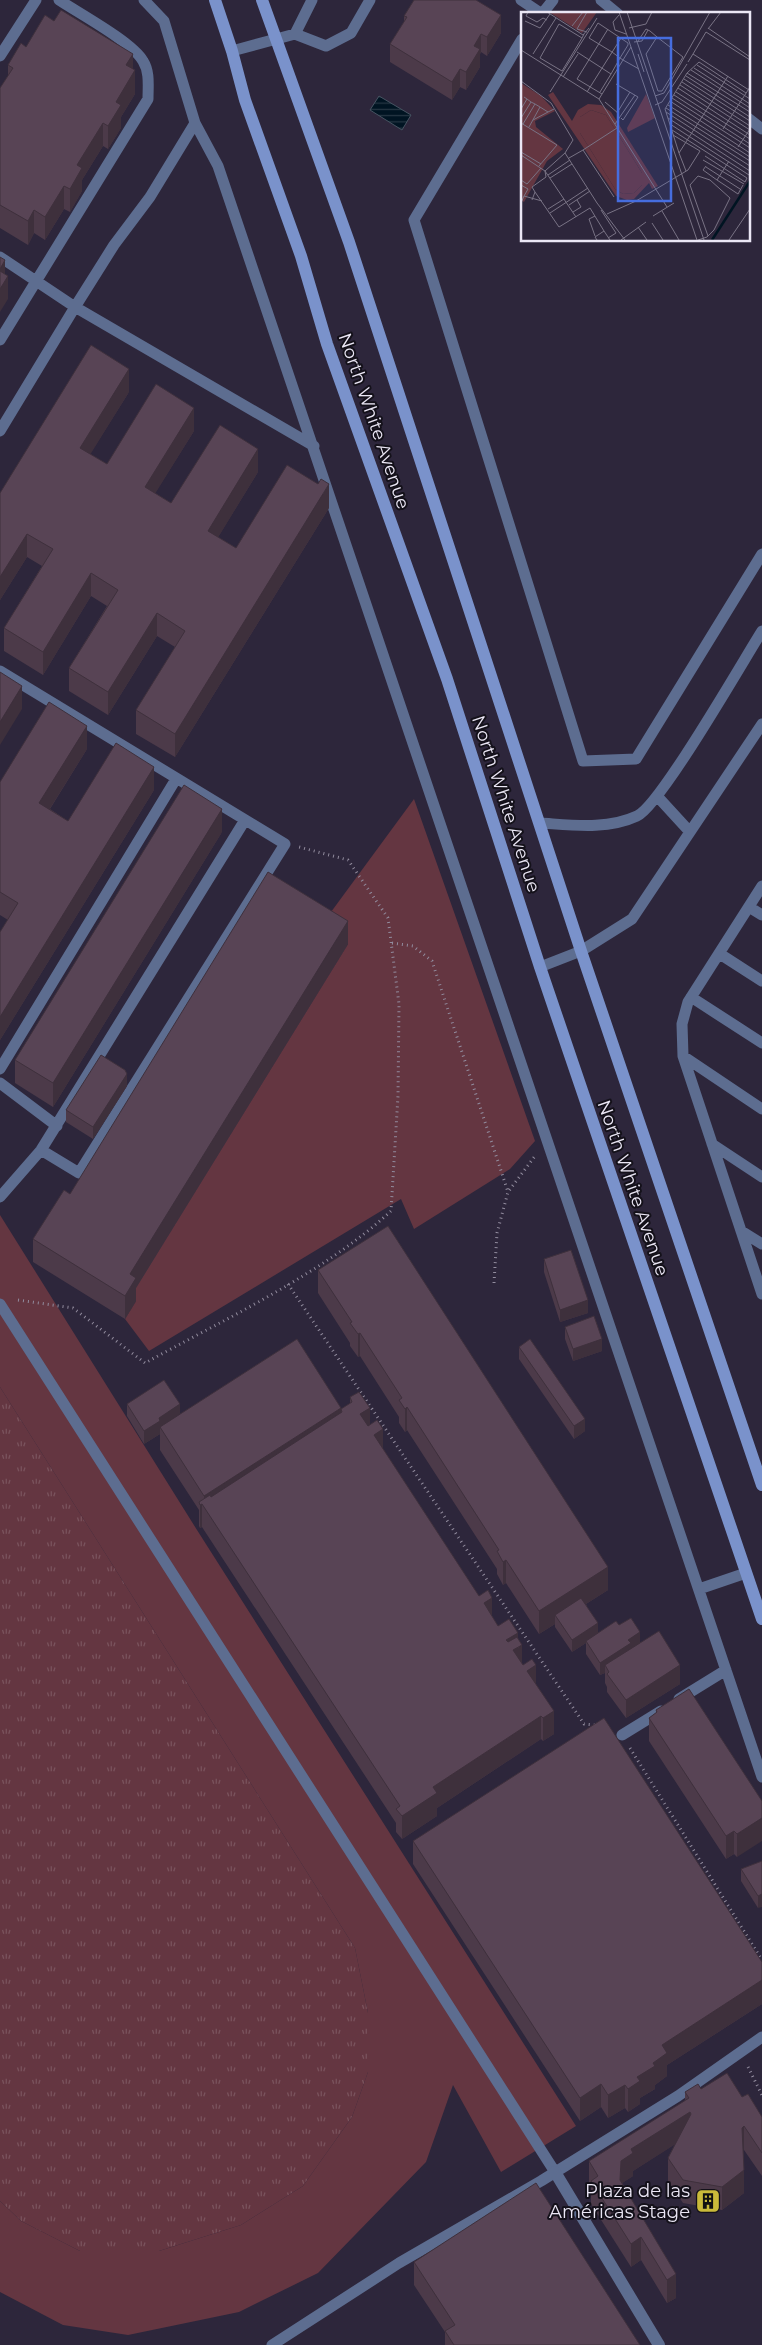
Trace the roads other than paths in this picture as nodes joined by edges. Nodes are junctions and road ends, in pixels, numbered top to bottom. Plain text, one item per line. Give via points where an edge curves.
1 (36, 0) edge
2 (59, 0) edge
3 (144, 0) edge
4 (215, 0) edge
5 (262, 0) edge
6 (312, 0) edge
7 (370, 0) edge
8 (522, 0) edge
9 (554, 0) edge
10 (601, 0) edge
11 (539, 12) edge
12 (544, 12) edge
13 (616, 12) edge
14 (295, 34) junction
15 (276, 39) junction
16 (521, 41) edge
17 (232, 51) junction
18 (0, 56) edge
19 (750, 120) edge
20 (195, 123) junction
21 (762, 129) edge
22 (0, 257) edge
23 (36, 281) junction
24 (75, 307) junction
25 (0, 340) edge
26 (0, 431) edge
27 (314, 446) junction
28 (762, 554) edge
29 (762, 631) edge
30 (0, 671) edge
31 (762, 724) edge
32 (176, 779) junction
33 (657, 796) junction
34 (245, 820) junction
35 (540, 823) junction
36 (690, 832) junction
37 (762, 886) edge
38 (749, 906) junction
39 (762, 915) edge
40 (581, 951) junction
41 (720, 954) junction
42 (540, 967) junction
43 (762, 981) edge
44 (691, 997) junction
45 (762, 1043) edge
46 (683, 1056) junction
47 (0, 1069) edge
48 (0, 1083) edge
49 (762, 1108) edge
50 (56, 1126) junction
51 (712, 1144) junction
52 (41, 1150) junction
53 (762, 1177) edge
54 (0, 1196) edge
55 (741, 1232) junction
56 (762, 1244) edge
57 (762, 1294) edge
58 (5, 1302) edge
59 (762, 1485) edge
60 (746, 1573) junction
61 (699, 1589) junction
62 (762, 1619) edge
63 (726, 1670) junction
64 (622, 1735) road end
65 (762, 1777) edge
66 (762, 2036) edge
67 (555, 2172) junction
68 (272, 2345) edge
69 (659, 2345) edge

1 - 18 lane
2 - 23 lane via 134,50 144,62 149,79 148,99
3 - 20 lane via 164,21
4 - 17 main road, North White Avenue
5 - 15 main road, North White Avenue
6 - 14 lane
7 - 14 lane via 351,33 326,46
8 - 11 lane
9 - 12 lane
10 - 13 lane
14 - 15 lane
15 - 17 lane
15 - 35 main road, North White Avenue via 348,242
16 - 28 lane via 414,220 583,761 636,759
17 - 42 main road, North White Avenue via 245,100 301,256 328,344 447,679
19 - 21 lane
20 - 24 lane via 150,197 114,244
20 - 27 lane via 218,166
22 - 23 lane
23 - 24 lane
23 - 25 lane
24 - 26 lane
24 - 27 lane
27 - 61 lane
29 - 33 lane
30 - 32 lane
31 - 36 lane
32 - 34 lane
32 - 47 lane
33 - 35 lane via 640,815 617,824
33 - 36 lane
34 - 50 lane
34 - 52 lane via 285,844 79,1173
35 - 40 main road, North White Avenue
36 - 40 lane via 632,919
37 - 38 lane
38 - 39 lane
38 - 41 lane
40 - 42 lane
40 - 59 main road, North White Avenue
41 - 43 lane
41 - 44 lane
42 - 60 main road, North White Avenue
44 - 45 lane
44 - 46 lane via 682,1024
46 - 49 lane
46 - 51 lane
48 - 50 lane
50 - 52 lane
51 - 53 lane
51 - 55 lane
52 - 54 lane
55 - 56 lane
55 - 57 lane
58 - 67 lane
60 - 61 lane
60 - 62 main road, North White Avenue
61 - 63 lane
63 - 64 lane
63 - 65 lane
66 - 67 lane via 678,2096
67 - 68 lane via 399,2263
67 - 69 street

